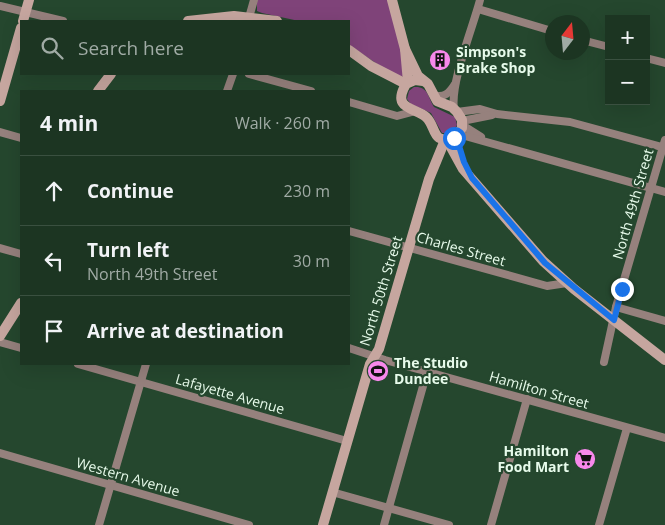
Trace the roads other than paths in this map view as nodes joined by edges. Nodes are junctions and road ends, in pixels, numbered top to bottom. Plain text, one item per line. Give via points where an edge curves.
1 (29, 0) edge
2 (254, 0) edge
3 (392, 0) edge
4 (480, 0) edge
5 (0, 6) edge
6 (478, 9) junction
7 (24, 17) edge
8 (248, 19) edge
9 (53, 20) edge
10 (194, 20) edge
11 (262, 20) edge
12 (545, 29) edge
13 (20, 31) edge
14 (590, 42) edge
15 (605, 46) edge
16 (405, 49) junction
17 (350, 51) edge
18 (650, 59) edge
19 (665, 63) edge
20 (371, 66) junction
21 (110, 75) edge
22 (233, 75) edge
23 (253, 75) edge
24 (458, 78) junction
25 (424, 81) junction
26 (407, 83) junction
27 (99, 90) edge
28 (228, 90) edge
29 (307, 90) edge
30 (434, 95) junction
31 (402, 97) junction
32 (0, 101) edge
33 (350, 102) edge
34 (412, 112) junction
35 (389, 114) junction
36 (455, 127) junction
37 (0, 132) edge
38 (433, 133) junction
39 (20, 138) edge
40 (664, 145) edge
41 (429, 179) junction
42 (651, 188) junction
43 (665, 192) edge
44 (350, 231) edge
45 (0, 248) edge
46 (409, 248) junction
47 (20, 254) edge
48 (567, 282) junction
49 (20, 305) edge
50 (616, 308) junction
51 (614, 320) junction
52 (665, 322) edge
53 (0, 336) edge
54 (0, 342) edge
55 (20, 348) edge
56 (350, 348) edge
57 (375, 356) junction
58 (665, 360) edge
59 (604, 362) dead end
60 (81, 365) edge
61 (146, 365) edge
62 (427, 372) junction
63 (140, 382) junction
64 (527, 399) junction
65 (627, 428) junction
66 (665, 438) edge
67 (347, 441) junction
68 (0, 453) edge
69 (111, 485) junction
70 (332, 492) junction
71 (389, 508) junction
72 (99, 525) edge
73 (249, 525) edge
74 (323, 525) edge
75 (384, 525) edge
76 (449, 525) edge
77 (492, 525) edge
78 (599, 525) edge

1 - 7 street
2 - 8 street
3 - 16 street
4 - 6 street, North 50th Street
5 - 7 street
6 - 12 street
6 - 24 street, North 50th Street
7 - 9 street
8 - 10 street via 218,16
8 - 11 street
13 - 32 street
14 - 15 street
16 - 25 street via 418,76
16 - 26 street
17 - 20 street
18 - 19 street
20 - 26 street
20 - 31 street
21 - 27 street
22 - 28 street
23 - 29 street
24 - 30 street, North 50th Street via 447,94
24 - 36 street, North 50th Street via 454,99
25 - 26 street
25 - 30 street
26 - 31 street
30 - 36 street
31 - 34 street
31 - 35 street via 398,110
33 - 35 street
34 - 35 street via 401,117
34 - 38 street via 425,116
36 - 38 street
36 - 40 street via 497,114 578,124
36 - 41 street, North 50th Street
36 - 42 street via 490,142
36 - 48 street via 464,162 472,178 542,261
37 - 39 street
38 - 41 street, North 50th Street
40 - 42 street, North 49th Street
41 - 46 street, North 50th Street
42 - 43 street
42 - 50 street, North 49th Street
44 - 46 street, Charles Street
45 - 47 street
46 - 48 street, Charles Street via 547,286
46 - 57 street, North 50th Street via 380,349
48 - 51 street
49 - 53 street
50 - 51 street, North 49th Street
50 - 52 street
51 - 58 street
51 - 59 street, North 49th Street
54 - 55 street
56 - 57 street, Hamilton Street
57 - 62 street, Hamilton Street
57 - 67 street, North 50th Street
60 - 63 street, Lafayette Avenue
61 - 63 street
62 - 64 street, Hamilton Street
62 - 71 street
63 - 67 street, Lafayette Avenue
63 - 69 street
64 - 65 street, Hamilton Street
64 - 77 street
65 - 66 street, Hamilton Street
65 - 78 street
67 - 70 street, North 50th Street
68 - 69 street, Western Avenue
69 - 72 street
69 - 73 street, Western Avenue
70 - 71 street
70 - 74 street, North 50th Street
71 - 75 street
71 - 76 street

